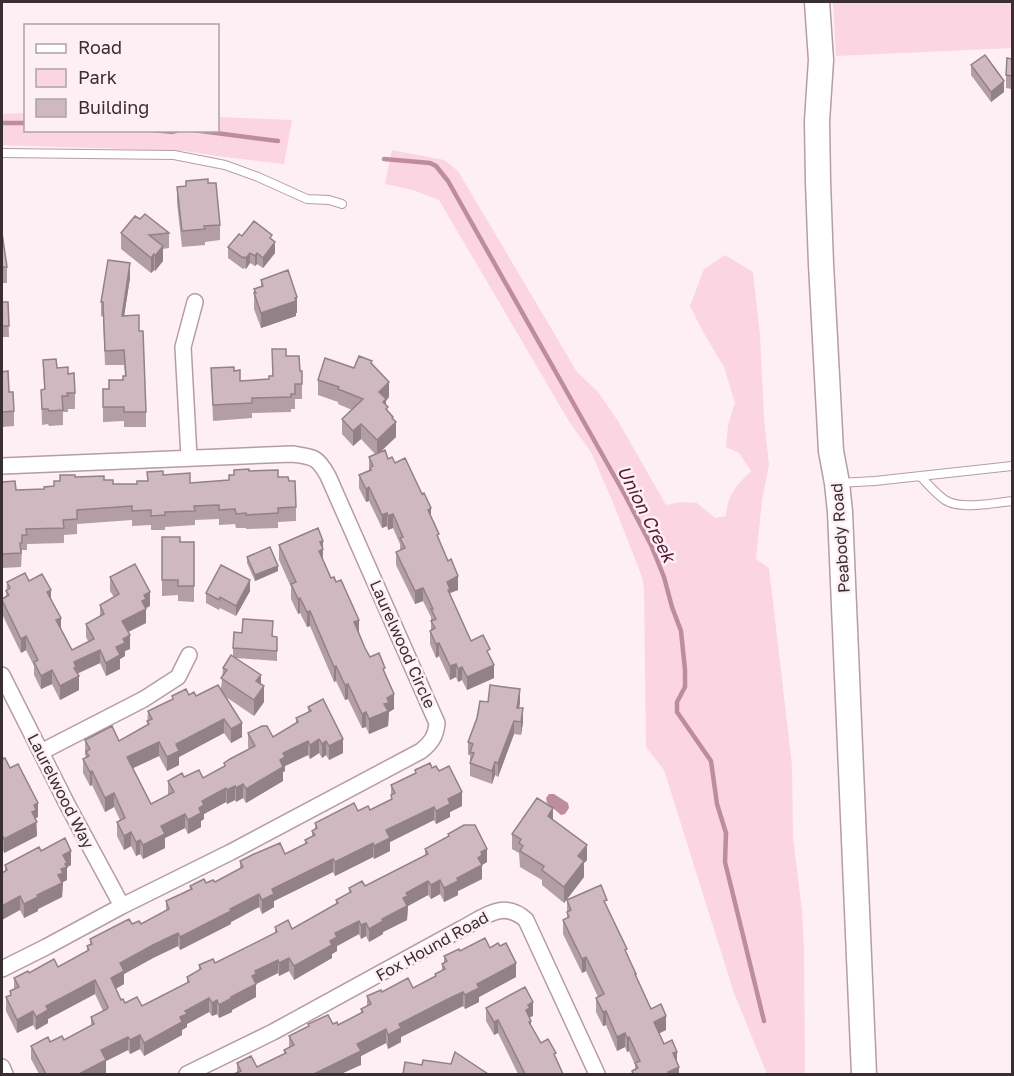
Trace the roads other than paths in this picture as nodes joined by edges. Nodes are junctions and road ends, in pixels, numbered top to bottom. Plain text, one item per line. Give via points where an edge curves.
1 (818, 2) edge
2 (2, 153) edge
3 (342, 204) dead end
4 (195, 303) dead end
5 (189, 458) junction
6 (2, 466) edge
7 (1012, 466) edge
8 (920, 476) junction
9 (837, 483) junction
10 (1012, 501) edge
11 (189, 655) dead end
12 (2, 675) edge
13 (41, 752) junction
14 (122, 906) junction
15 (2, 969) edge
16 (2, 1067) edge
17 (5, 1074) edge
18 (187, 1074) edge
19 (597, 1074) edge
20 (864, 1074) edge

1 - 9 main road, Peabody Road via 818,194 831,451
2 - 3 lane via 174,155 225,165 307,199
4 - 5 street via 183,347
5 - 6 street, Laurelwood Circle
5 - 14 street, Laurelwood Circle via 292,454 313,457 322,465 435,715 437,730 421,751
7 - 8 lane
8 - 9 lane
8 - 10 lane via 954,504
9 - 20 main road, Peabody Road
11 - 13 street via 178,677
12 - 13 street, Laurelwood Way
13 - 14 street, Laurelwood Way
14 - 15 street, Laurelwood Circle
16 - 17 street
18 - 19 street, Fox Hound Road via 502,909 526,920

